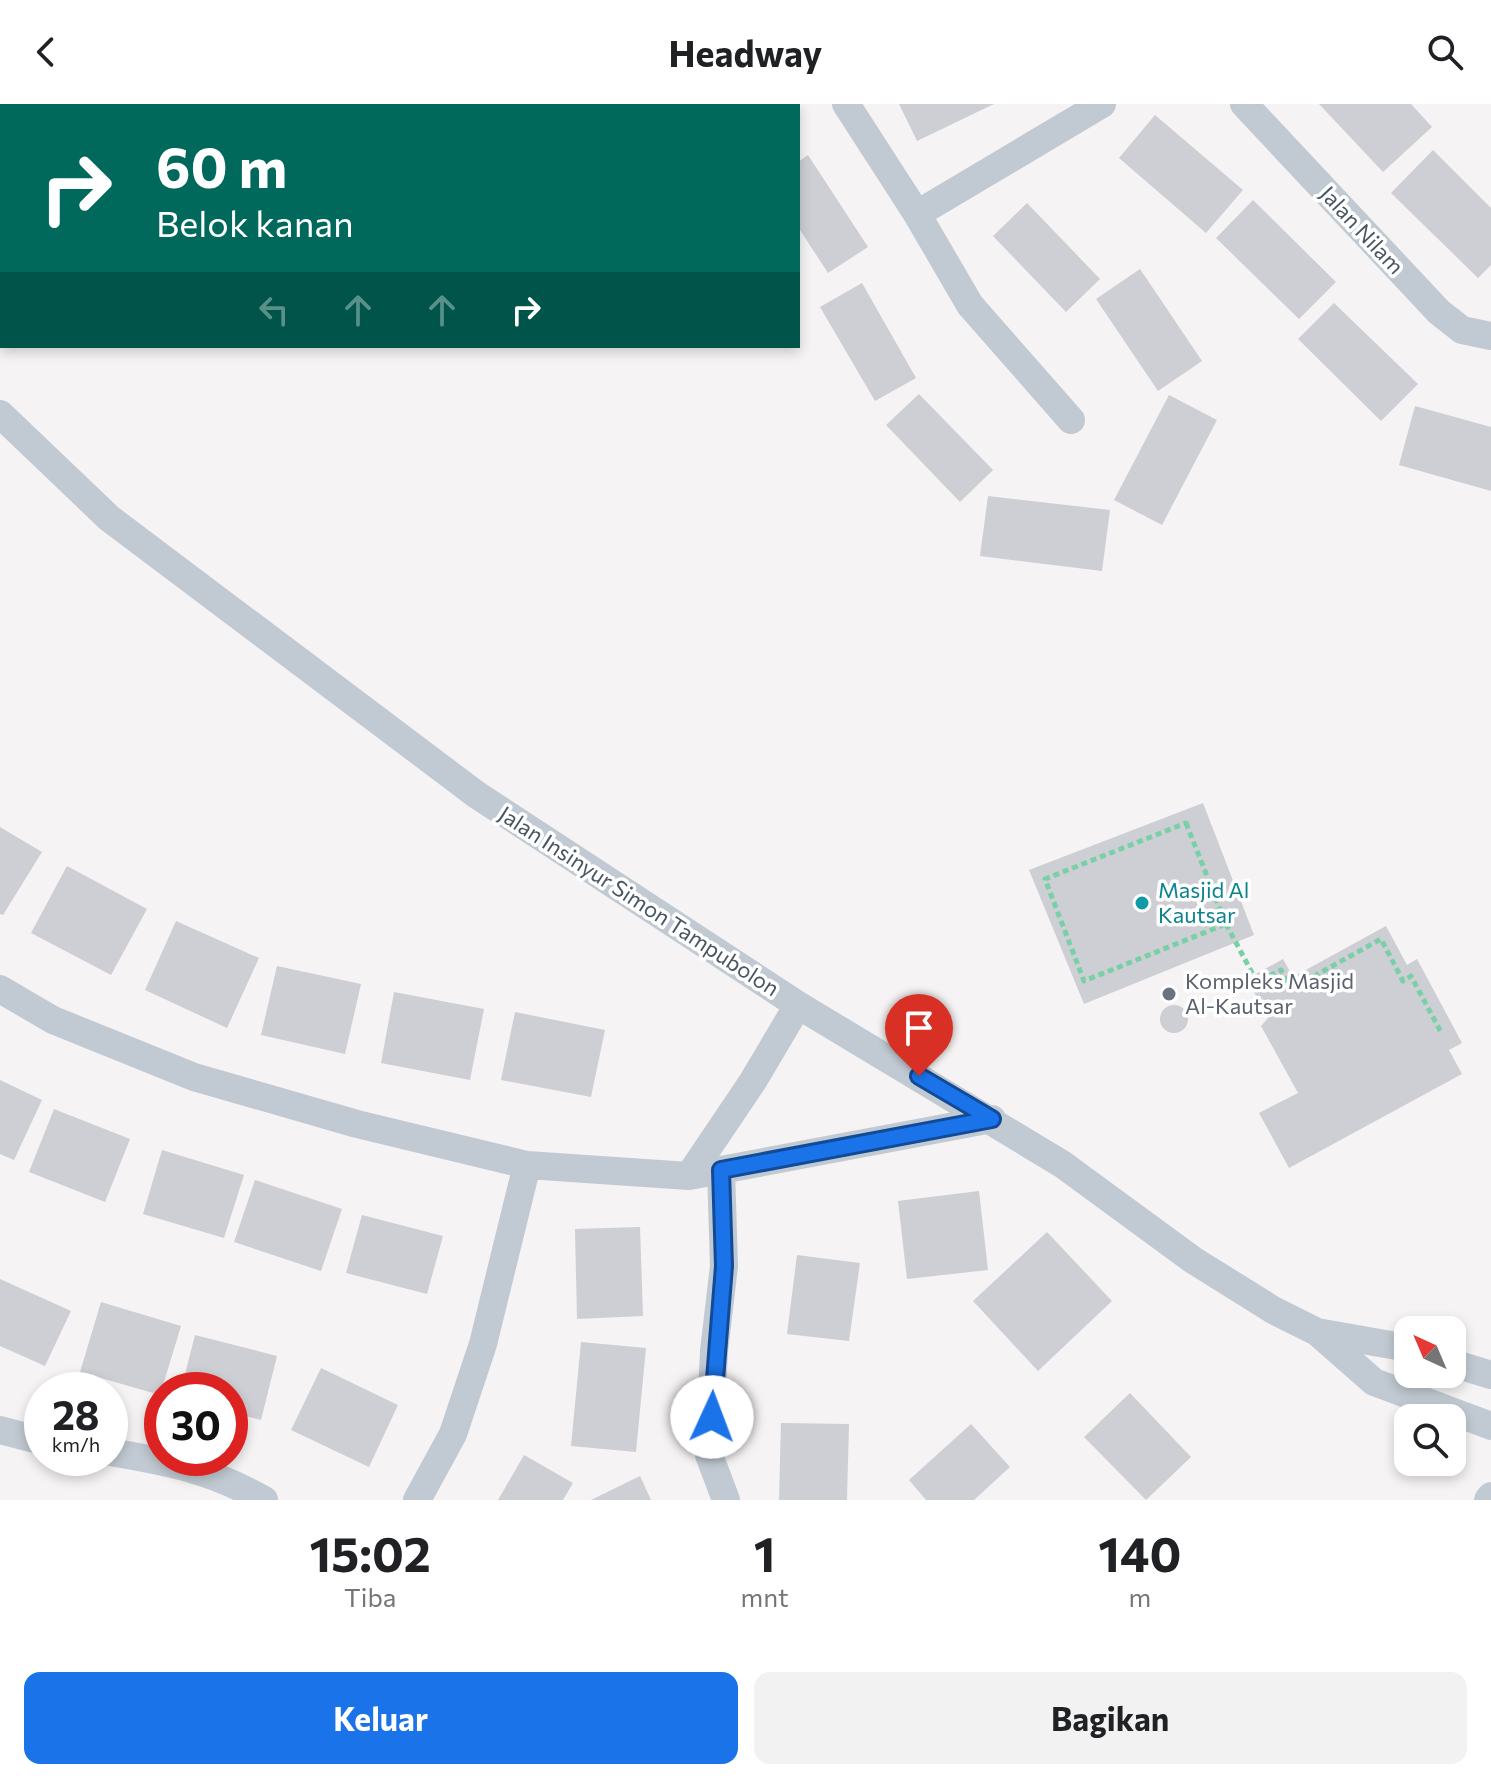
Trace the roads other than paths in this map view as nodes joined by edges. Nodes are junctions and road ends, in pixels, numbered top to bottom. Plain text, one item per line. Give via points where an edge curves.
1 (846, 104) edge
2 (1102, 104) edge
3 (1244, 104) edge
4 (917, 214) junction
5 (1491, 336) edge
6 (0, 414) edge
7 (1071, 420) dead end
8 (0, 989) edge
9 (798, 1005) junction
10 (992, 1119) junction
11 (527, 1165) junction
12 (721, 1170) junction
13 (689, 1176) junction
14 (1317, 1332) junction
15 (1394, 1346) edge
16 (1466, 1367) edge
17 (1491, 1375) edge
18 (1491, 1426) edge
19 (0, 1430) edge
20 (24, 1436) edge
21 (128, 1455) edge
22 (264, 1500) edge
23 (417, 1500) edge
24 (726, 1500) edge

1 - 4 street
2 - 4 street
3 - 5 street, Jalan Nilam via 1439,312 1462,330
4 - 7 street via 970,305
6 - 9 street, Jalan Insinyur Simon Tampubolon via 109,518 477,795
8 - 11 street via 53,1020 194,1077
9 - 10 street, Jalan Insinyur Simon Tampubolon
9 - 13 street
10 - 12 street
10 - 14 street, Jalan Insinyur Simon Tampubolon via 1193,1260
11 - 13 street
11 - 23 street via 483,1344 453,1434
12 - 13 street
12 - 24 street via 724,1266 709,1455
14 - 15 street
14 - 18 street via 1374,1382
16 - 17 street
19 - 20 street
21 - 22 street via 179,1463 227,1479

